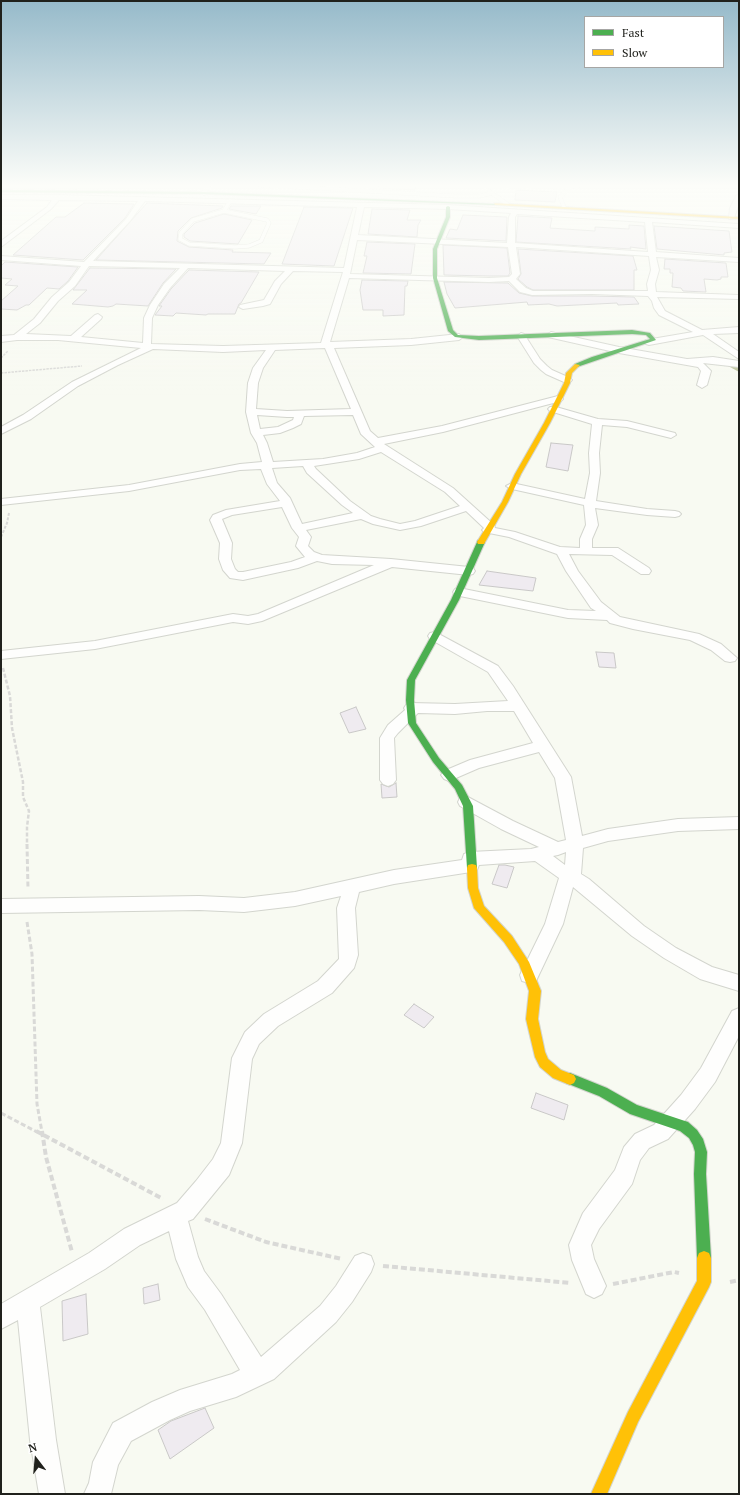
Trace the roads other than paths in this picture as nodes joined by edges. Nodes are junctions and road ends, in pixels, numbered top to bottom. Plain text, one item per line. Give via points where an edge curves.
1 (651, 254) edge
2 (94, 255) edge
3 (350, 255) edge
4 (435, 255) edge
5 (514, 255) edge
6 (662, 255) edge
7 (1, 258) edge
8 (739, 260) edge
9 (86, 263) junction
10 (186, 266) junction
11 (291, 268) junction
12 (346, 273) junction
13 (435, 278) junction
14 (510, 279) junction
15 (650, 293) junction
16 (739, 297) edge
17 (243, 307) dead end
18 (98, 317) dead end
19 (739, 330) edge
20 (728, 331) junction
21 (702, 332) junction
22 (551, 335) junction
23 (17, 336) junction
24 (521, 336) junction
25 (459, 337) junction
26 (74, 338) junction
27 (1, 339) edge
28 (649, 342) junction
29 (326, 344) junction
30 (151, 346) junction
31 (273, 346) junction
32 (727, 347) junction
33 (619, 350) junction
34 (739, 357) edge
35 (688, 361) junction
36 (727, 361) junction
37 (739, 364) edge
38 (567, 380) junction
39 (702, 385) dead end
40 (558, 399) junction
41 (553, 409) junction
42 (251, 412) junction
43 (356, 412) junction
44 (301, 413) junction
45 (597, 422) junction
46 (1, 432) edge
47 (256, 433) junction
48 (671, 435) dead end
49 (379, 445) junction
50 (307, 463) junction
51 (267, 465) junction
52 (512, 486) junction
53 (7, 502) edge
54 (286, 503) junction
55 (590, 503) junction
56 (468, 507) junction
57 (675, 514) dead end
58 (363, 515) junction
59 (298, 528) junction
60 (489, 528) junction
61 (559, 550) junction
62 (586, 552) junction
63 (317, 557) junction
64 (391, 563) junction
65 (469, 570) junction
66 (644, 571) dead end
67 (459, 592) junction
68 (610, 616) junction
69 (435, 636) junction
70 (1, 655) edge
71 (730, 658) dead end
72 (519, 706) junction
73 (411, 710) junction
74 (542, 746) junction
75 (449, 775) junction
76 (388, 780) dead end
77 (466, 802) junction
78 (739, 823) edge
79 (575, 844) junction
80 (558, 848) junction
81 (537, 853) junction
82 (470, 862) junction
83 (570, 876) junction
84 (352, 886) junction
85 (1, 906) edge
86 (529, 975) junction
87 (739, 983) edge
88 (739, 1017) edge
89 (735, 1038) edge
90 (670, 1121) junction
91 (181, 1213) junction
92 (363, 1264) road end
93 (594, 1286) road end
94 (28, 1302) junction
95 (1, 1316) edge
96 (257, 1374) junction
97 (52, 1494) edge
98 (97, 1494) edge
99 (599, 1494) edge

1 - 15 street via 655,270
2 - 9 street
3 - 12 street
4 - 13 main road
5 - 14 street via 516,274
6 - 8 street
7 - 9 street
9 - 10 street
9 - 23 street via 72,284 55,299 37,321
10 - 11 street
10 - 30 street via 167,286 148,318
11 - 12 street
11 - 17 street via 267,302
12 - 13 street
12 - 29 street
13 - 14 street
13 - 25 main road via 451,332
14 - 15 street via 523,290 532,293
15 - 16 street
15 - 21 street via 662,313
18 - 26 street
19 - 20 street
20 - 21 street
20 - 32 street
21 - 28 street
21 - 32 street
22 - 24 main road
22 - 28 main road via 642,332 651,336 653,340
22 - 33 street
23 - 26 street
23 - 27 street
24 - 25 main road
24 - 38 street via 544,368
25 - 29 street via 411,342
26 - 30 street
28 - 33 main road
29 - 31 street
29 - 43 street via 349,391
30 - 31 street via 223,349
30 - 46 street via 75,384
31 - 42 street via 258,368 253,383
32 - 34 street
33 - 35 street
33 - 38 main road via 576,365
34 - 36 street
35 - 36 street
35 - 39 street via 701,365 706,371
36 - 37 street
38 - 40 main road
40 - 41 main road
40 - 49 street
41 - 45 street
41 - 52 main road
42 - 44 street
42 - 47 street
43 - 44 street
43 - 49 street via 365,432
44 - 47 street via 297,422 280,430
45 - 48 street via 628,424
45 - 55 street via 595,473
47 - 51 street via 267,457
49 - 50 street via 360,456
49 - 56 street via 449,490
50 - 51 street
50 - 58 street via 311,471 329,488
51 - 53 street via 129,488
51 - 54 street via 272,484
52 - 55 street
52 - 60 main road
54 - 59 street
54 - 63 street via 217,516 216,520 226,543 225,559 228,570 234,575 243,576 294,565
55 - 57 street
55 - 62 street via 592,525 586,539
56 - 58 street via 436,519 400,527 377,522
56 - 60 street
58 - 59 street
59 - 63 street via 305,537 302,546 310,555
60 - 61 street
60 - 65 main road
61 - 62 street
61 - 68 street via 596,605
62 - 66 street via 618,552
63 - 64 street
64 - 65 street
64 - 70 street via 262,617 248,620 233,618 95,645
65 - 67 main road
67 - 68 street via 568,614
67 - 69 main road
68 - 71 street via 633,625 694,637 716,646
69 - 72 street via 493,669
69 - 73 main road via 411,680
72 - 73 street
72 - 74 street
73 - 75 main road via 412,723
73 - 76 street via 387,738
74 - 75 street via 475,764
74 - 79 street via 563,777
75 - 77 main road via 459,787
77 - 80 street via 507,825
77 - 82 main road
78 - 79 street via 678,825 608,835
79 - 80 street
79 - 83 street
80 - 81 street
81 - 82 street
81 - 83 street
82 - 84 street
82 - 86 main road via 473,888 479,908 508,939 524,962
83 - 86 street via 554,924
83 - 87 street via 584,884 638,931 670,953 708,973
84 - 85 street via 294,900 244,905 199,903
84 - 91 street via 346,915 348,962 325,987 271,1020 252,1038 242,1058 231,1143 221,1167
86 - 90 main road via 535,991 532,1019 534,1036 544,1063 557,1074 603,1092 634,1110
88 - 89 street
89 - 90 street via 688,1102
90 - 93 street via 661,1132 638,1145 631,1154 624,1176 590,1221 580,1245 583,1260
90 - 99 main road via 684,1126 693,1134 701,1152 704,1282 633,1417
91 - 94 street via 132,1237
91 - 96 street via 187,1259 196,1279
92 - 96 street via 328,1314 282,1356
94 - 95 street
94 - 97 street
96 - 98 street via 236,1385 189,1399 122,1432 106,1462

